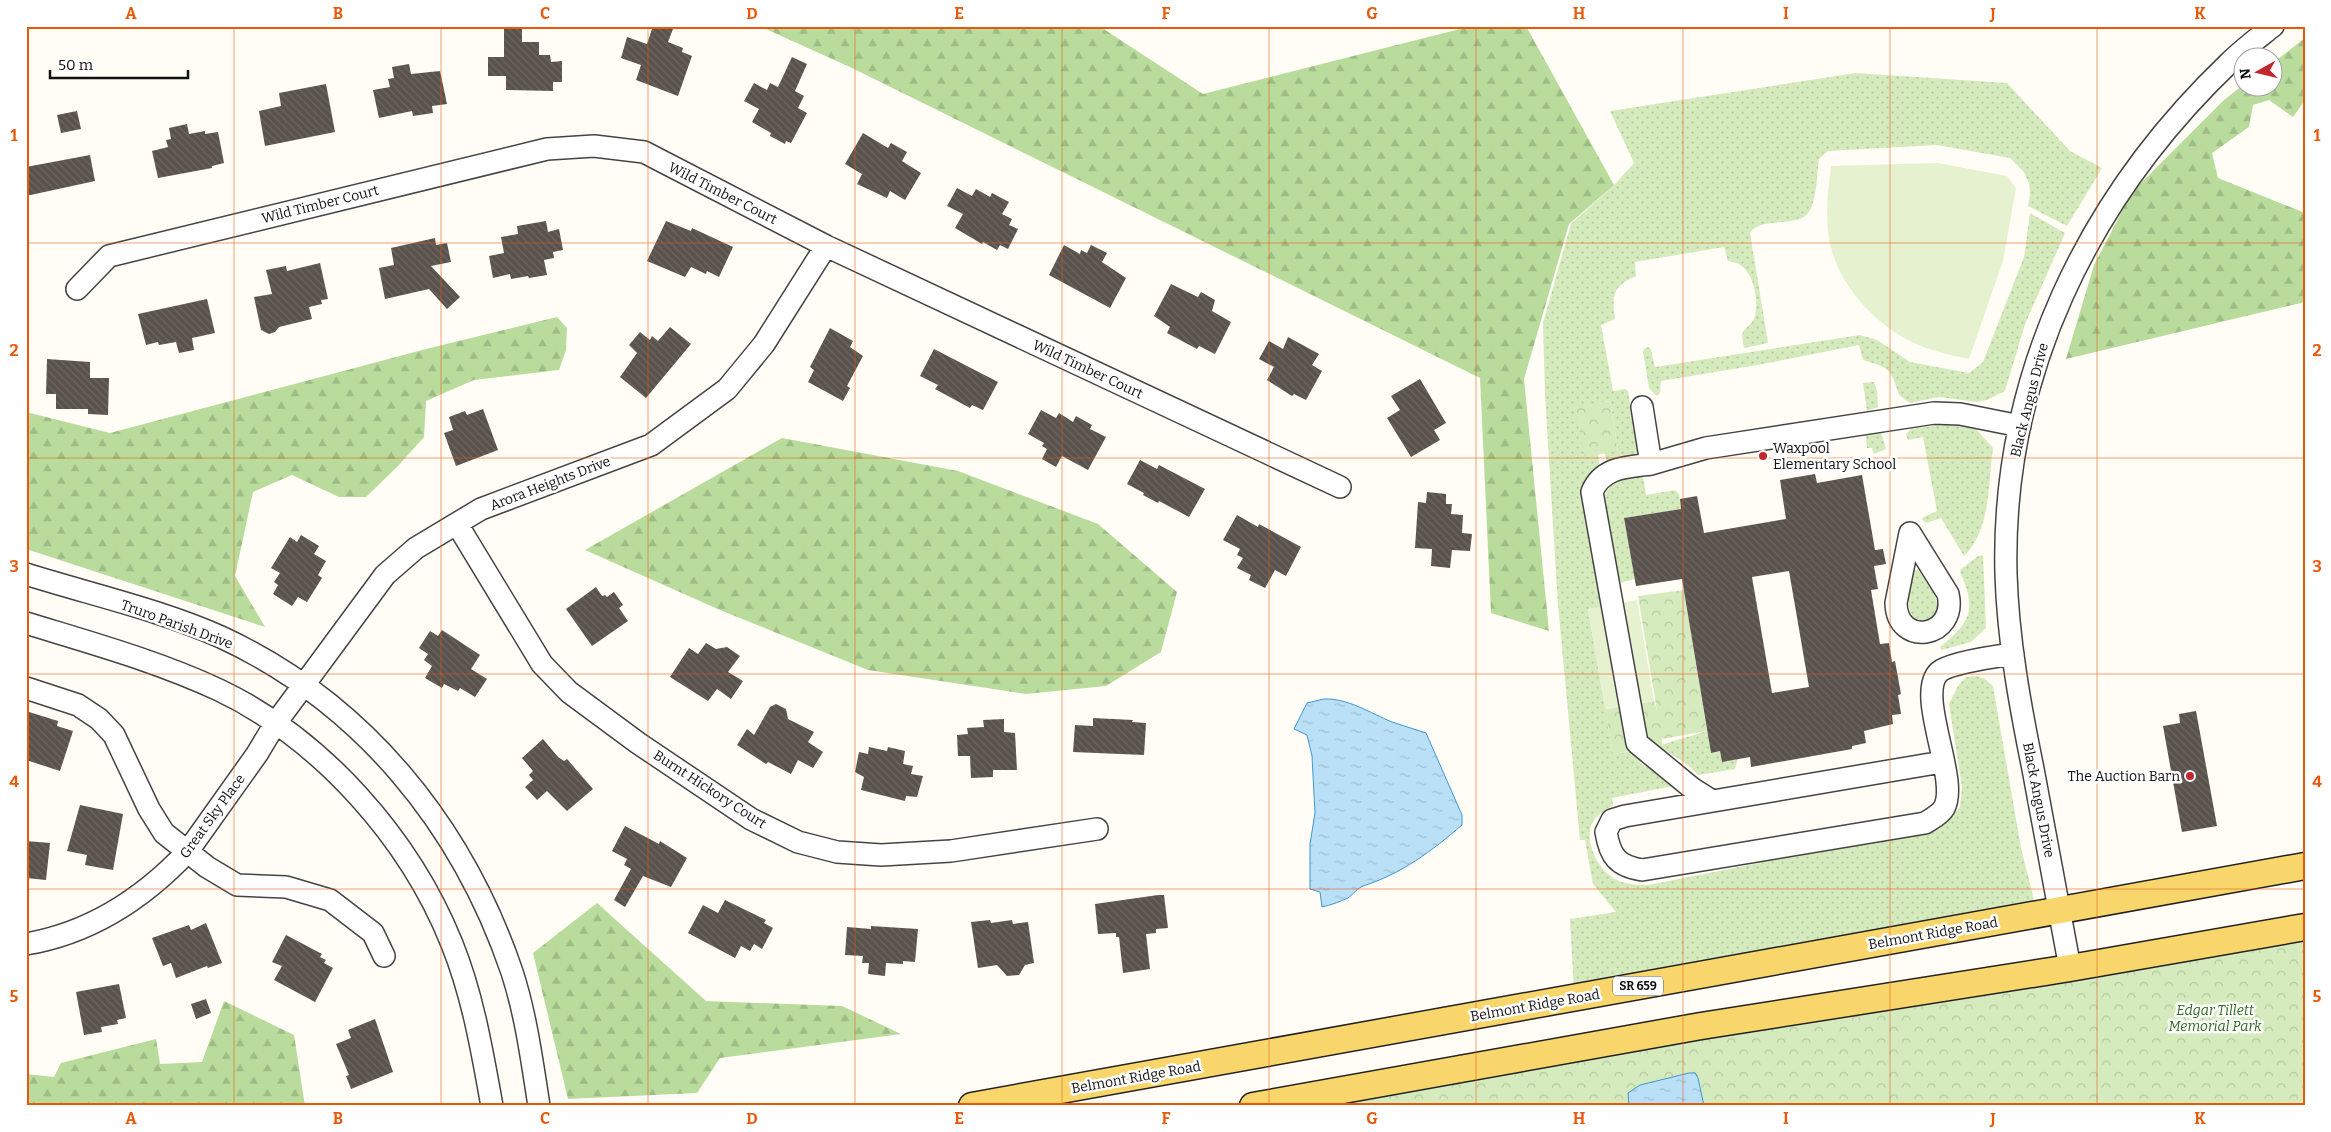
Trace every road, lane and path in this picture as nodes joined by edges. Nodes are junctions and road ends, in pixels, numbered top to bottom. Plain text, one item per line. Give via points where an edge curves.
1 (2273, 26) edge
2 (826, 246) junction
3 (78, 289) dead end
4 (1642, 407) dead end
5 (2020, 426) junction
6 (1651, 464) junction
7 (1340, 487) dead end
8 (456, 524) junction
9 (26, 574) edge
10 (26, 623) edge
11 (2014, 654) junction
12 (305, 685) junction
13 (26, 688) edge
14 (275, 724) junction
15 (1942, 762) junction
16 (1712, 801) junction
17 (1097, 829) dead end
18 (188, 851) junction
19 (2305, 866) edge
20 (2060, 910) junction
21 (2305, 927) edge
22 (26, 944) edge
23 (384, 956) dead end
24 (2070, 968) junction
25 (492, 1106) edge
26 (539, 1106) edge
27 (972, 1106) edge
28 (1253, 1106) edge

1 - 5 street, Black Angus Drive via 2230,62 2170,125 2120,189 2089,240 2046,332
2 - 3 street, Wild Timber Court via 644,152 585,146 547,149 109,256
2 - 7 street, Wild Timber Court
2 - 8 street, Arora Heights Drive via 764,344 727,389 651,445 481,509
4 - 6 street
5 - 6 street via 1934,412 1706,448
5 - 11 street, Black Angus Drive via 2006,536 2007,593
6 - 16 street via 1605,474 1596,481 1592,492 1626,686 1637,743
8 - 12 street, Arora Heights Drive via 416,548 385,575
8 - 17 street, Burnt Hickory Court via 542,664 569,692 751,819 798,842 837,852 881,855 951,851
9 - 12 street, Truro Parish Drive via 219,637 268,661
10 - 14 street via 165,666 220,690
11 - 15 street via 1949,667 1938,673 1932,700
11 - 20 street, Black Angus Drive
12 - 14 street, Arora Heights Drive
12 - 26 street, Truro Parish Drive via 344,716 388,759 436,818 463,860 494,923 512,974 529,1039
13 - 18 street via 78,705 99,719 114,735 164,833
14 - 18 street, Great Sky Place
14 - 25 street via 318,757 364,803 408,861 429,896 452,944 476,1017
15 - 16 street
15 - 16 street via 1948,792 1944,809 1926,823 1642,870 1628,868 1616,859 1609,848 1606,832 1612,820
18 - 22 street, Great Sky Place via 137,897 96,922 65,936
18 - 23 street via 237,885 286,887 330,900 373,933
19 - 20 main road, Belmont Ridge Road / SR 659
20 - 24 street, Black Angus Drive
20 - 27 main road, Belmont Ridge Road / SR 659
21 - 24 main road
24 - 28 main road via 1701,1026

